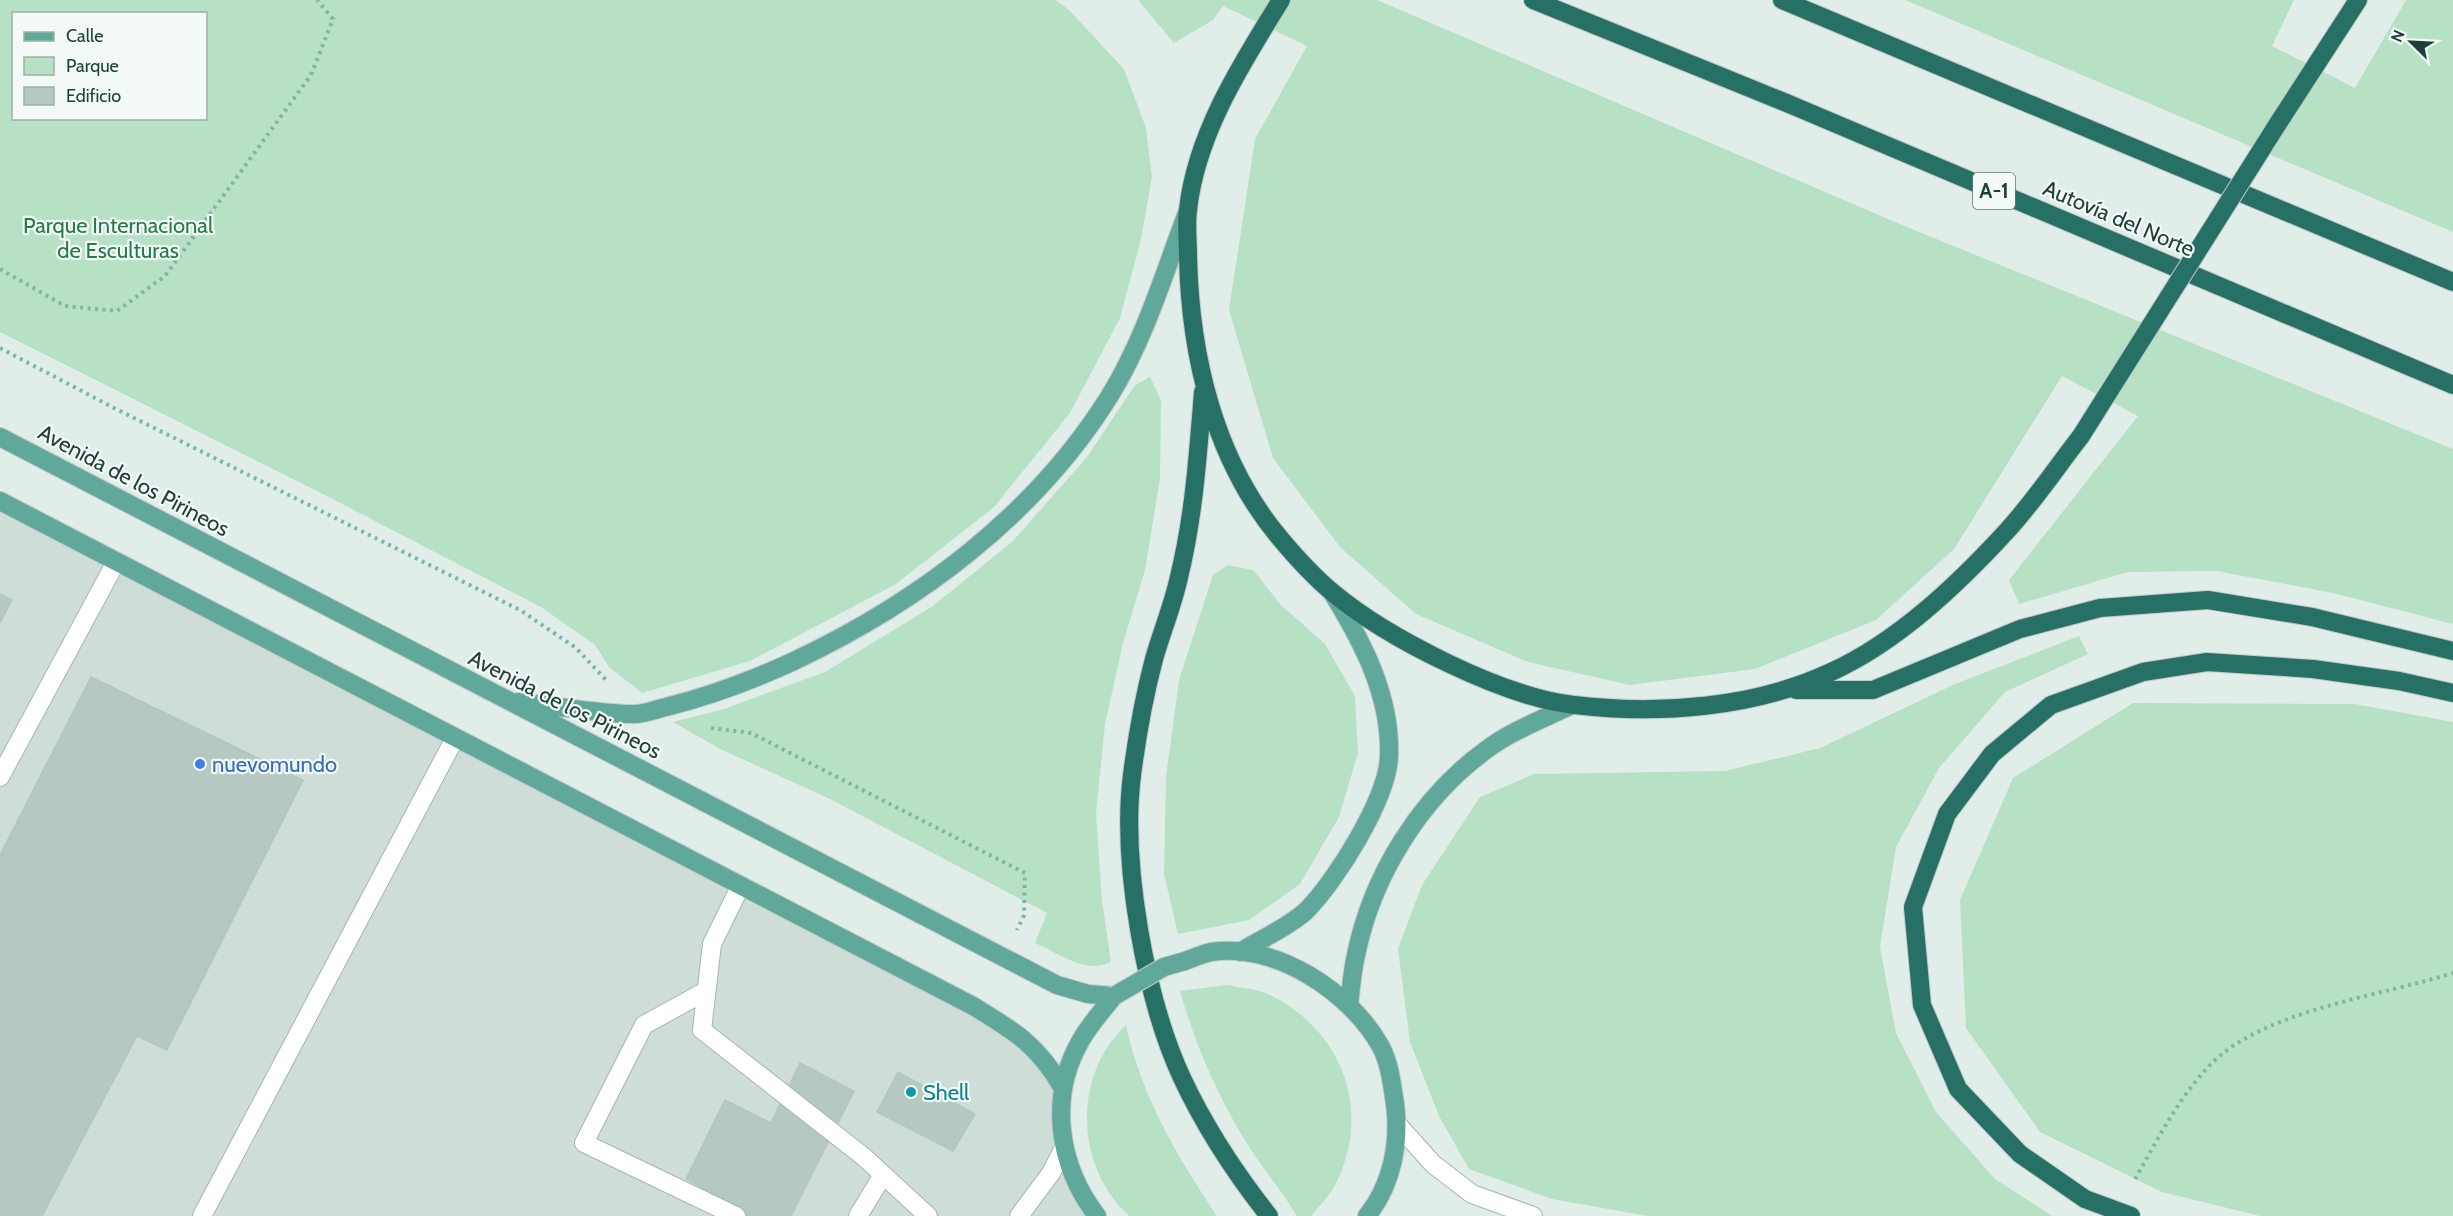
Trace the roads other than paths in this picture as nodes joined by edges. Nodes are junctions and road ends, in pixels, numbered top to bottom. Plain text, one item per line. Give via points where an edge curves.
1 (1281, 0) edge
2 (1533, 0) edge
3 (1782, 0) edge
4 (2349, 0) edge
5 (2358, 0) edge
6 (2342, 26) junction
7 (1187, 211) junction
8 (2453, 282) edge
9 (2453, 385) edge
10 (1204, 387) junction
11 (0, 436) edge
12 (0, 501) edge
13 (116, 562) junction
14 (1332, 592) junction
15 (2453, 651) edge
16 (1785, 690) junction
17 (2453, 693) edge
18 (506, 700) junction
19 (1572, 705) junction
20 (455, 738) junction
21 (0, 777) edge
22 (740, 887) junction
23 (1240, 952) junction
24 (706, 991) junction
25 (1114, 996) junction
26 (1349, 1005) junction
27 (1062, 1087) junction
28 (1398, 1125) junction
29 (1063, 1150) junction
30 (884, 1175) junction
31 (202, 1216) edge
32 (736, 1216) edge
33 (858, 1216) edge
34 (928, 1216) edge
35 (1019, 1216) edge
36 (1097, 1216) edge
37 (1269, 1216) edge
38 (1367, 1216) edge
39 (1533, 1216) edge
40 (2132, 1216) edge

1 - 7 highway via 1250,50 1211,127
2 - 9 highway, Autovía del Norte / A-1
3 - 8 highway
4 - 6 highway
5 - 6 highway
6 - 16 highway, bridge via 2080,436 2007,532 1935,601 1872,650 1832,672
7 - 10 highway via 1189,301
7 - 18 main road via 1110,395 1040,489 989,536 916,592 844,638 768,673 687,702 636,714
10 - 14 highway via 1234,469 1277,535
10 - 37 highway via 1194,505 1139,728 1129,828 1143,942 1162,1024 1181,1077 1240,1180
11 - 18 main road, Avenida de los Pirineos
12 - 13 main road
13 - 20 main road
13 - 21 street
14 - 19 highway via 1396,636 1498,686
14 - 23 main road via 1363,643 1378,682 1389,757 1377,803 1338,870 1305,911
15 - 16 highway via 2312,617 2208,600 2100,608 2020,629 1873,690
16 - 19 highway via 1713,705 1647,709
17 - 40 highway via 2313,669 2207,662 2143,672 2051,705 1992,754 1947,813 1913,907 1922,1005 1958,1089 2020,1154 2085,1199
18 - 25 main road, Avenida de los Pirineos via 1057,985
19 - 26 main road via 1487,749 1447,781 1411,826 1366,918 1355,956
20 - 22 main road
20 - 31 street
22 - 24 street via 712,944
22 - 27 main road via 973,1006 1032,1045
23 - 25 main road, bridge via 1211,952 1164,967
23 - 26 main road via 1283,963
24 - 30 street via 702,1030
24 - 32 street via 644,1025 584,1143
25 - 27 main road via 1080,1041
26 - 28 main road via 1365,1021 1382,1049
27 - 29 main road
28 - 38 main road via 1395,1154 1385,1184
28 - 39 street via 1433,1164 1472,1194
29 - 35 street
29 - 36 main road via 1085,1200
30 - 33 street
30 - 34 street

